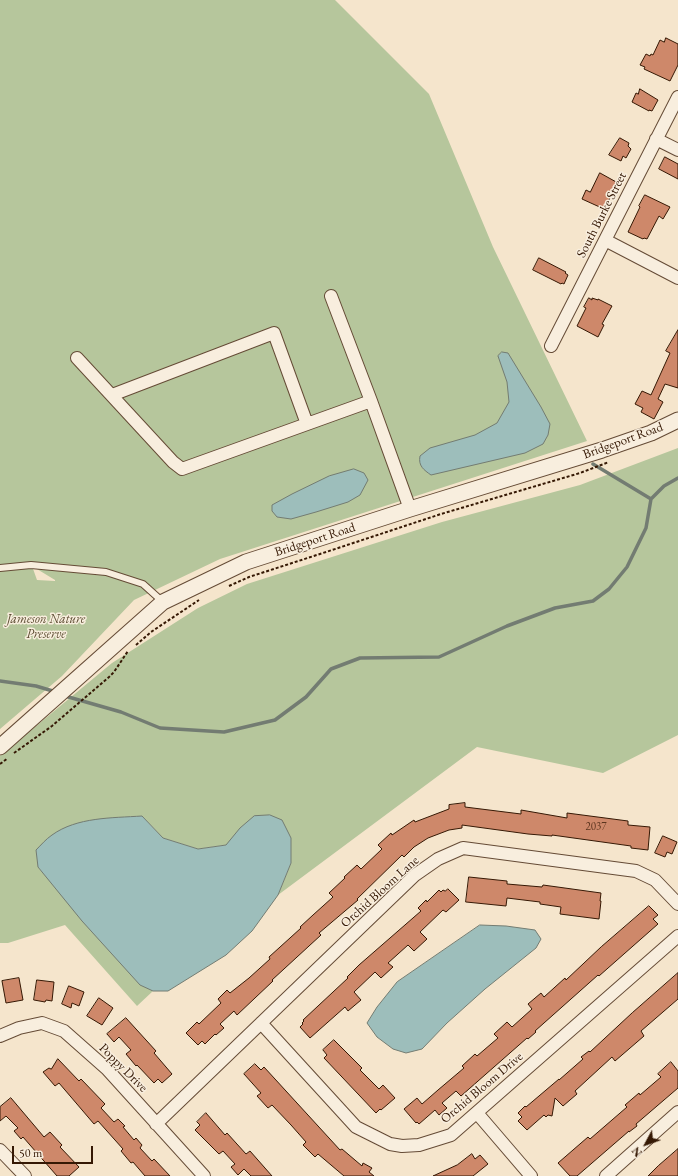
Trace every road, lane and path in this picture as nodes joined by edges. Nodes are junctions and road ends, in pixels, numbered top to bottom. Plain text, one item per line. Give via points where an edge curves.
1 (678, 97) edge
2 (656, 139) junction
3 (678, 150) edge
4 (605, 240) junction
5 (678, 278) edge
6 (331, 296) dead end
7 (551, 346) dead end
8 (77, 358) dead end
9 (112, 395) junction
10 (371, 401) junction
11 (678, 420) edge
12 (307, 424) junction
13 (608, 463) dead end
14 (410, 509) junction
15 (0, 568) edge
16 (223, 588) dead end
17 (204, 597) dead end
18 (163, 602) junction
19 (134, 646) dead end
20 (128, 651) dead end
21 (0, 747) edge
22 (0, 764) edge
23 (678, 904) edge
24 (678, 936) edge
25 (261, 1023) junction
26 (0, 1036) edge
27 (678, 1112) edge
28 (477, 1113) junction
29 (156, 1124) junction
30 (0, 1150) edge
31 (25, 1176) edge
32 (204, 1176) edge
33 (531, 1176) edge
34 (606, 1176) edge

1 - 2 street, South Burke Street
2 - 3 street
2 - 4 street, South Burke Street
4 - 5 street
4 - 7 street, South Burke Street
6 - 10 street
8 - 9 street
9 - 12 street via 182,469
9 - 12 street via 274,333
10 - 12 street
10 - 14 street
11 - 14 street, Bridgeport Road via 651,433 602,450
13 - 16 path via 249,577
14 - 18 street, Bridgeport Road via 246,562
15 - 18 lane via 31,565 106,572 143,584
17 - 19 path
18 - 21 street, Bridgeport Road
20 - 22 path via 109,677 52,726
23 - 25 street, Orchid Bloom Lane via 655,880 636,871 463,848 415,875
24 - 28 street, Orchid Bloom Drive
25 - 28 street, Orchid Bloom Drive via 356,1127 390,1144 420,1145 450,1135
25 - 29 street, Orchid Bloom Lane
26 - 29 street, Poppy Drive via 19,1028 42,1023 64,1030 107,1069
27 - 34 street
28 - 33 street
29 - 32 street, Poppy Drive
30 - 31 street

